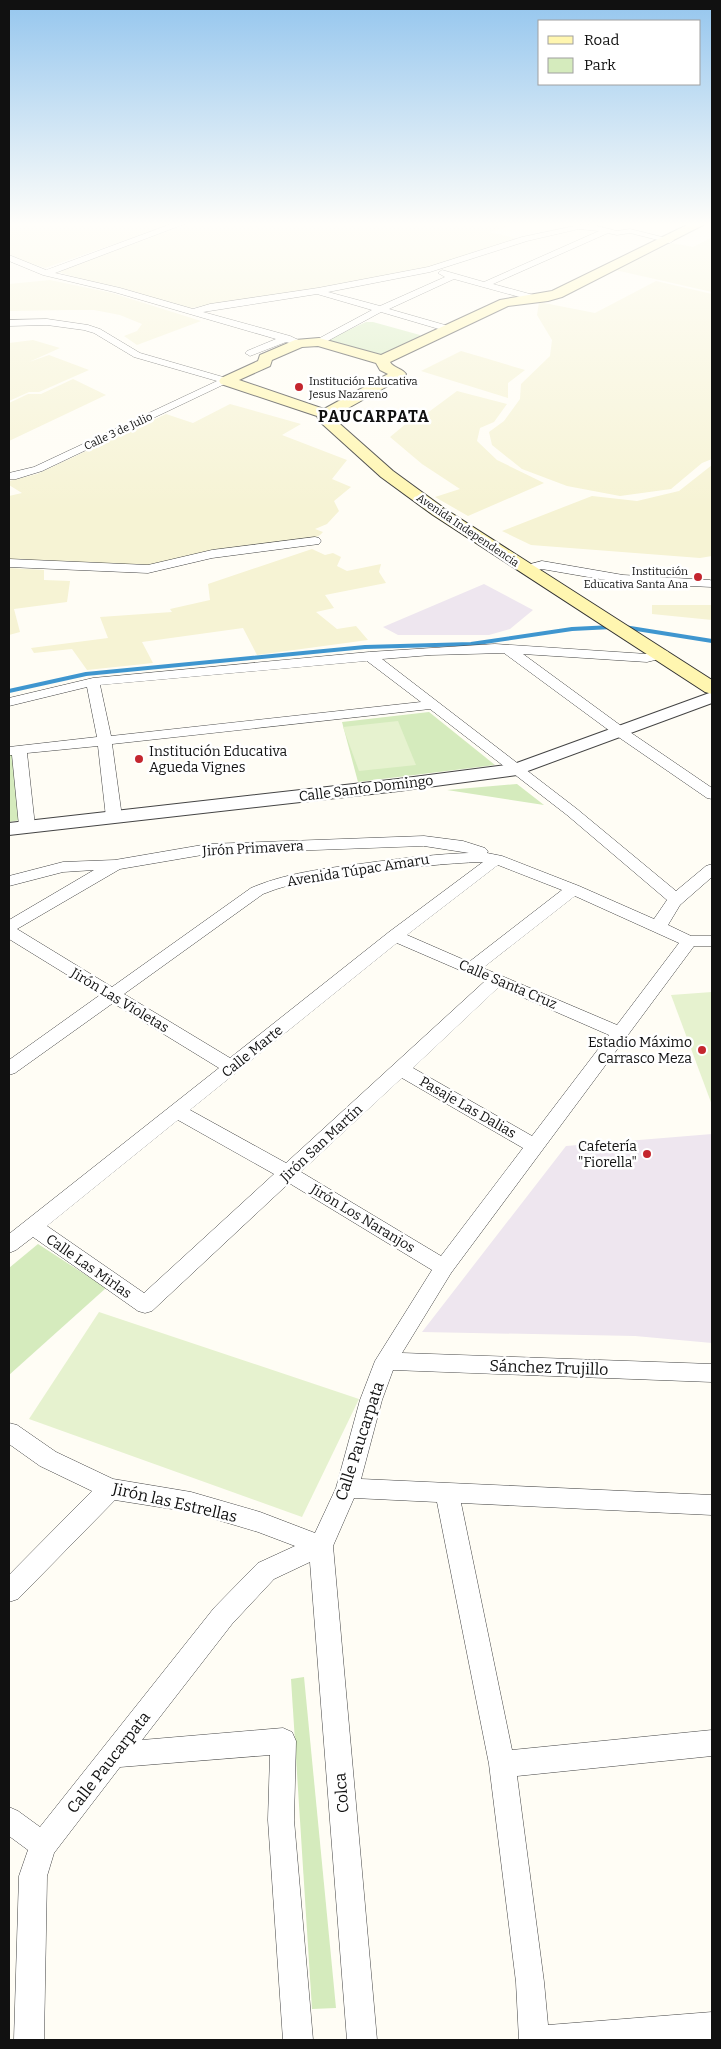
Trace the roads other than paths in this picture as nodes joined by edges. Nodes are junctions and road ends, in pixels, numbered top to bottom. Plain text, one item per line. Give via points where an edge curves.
1 (215, 319) edge
2 (363, 319) edge
3 (372, 319) edge
4 (415, 319) edge
5 (470, 319) edge
6 (377, 320) dead end
7 (9, 323) edge
8 (449, 328) junction
9 (417, 332) dead end
10 (433, 336) junction
11 (294, 341) junction
12 (319, 342) junction
13 (382, 360) junction
14 (226, 381) junction
15 (325, 414) junction
16 (9, 476) edge
17 (315, 541) dead end
18 (9, 562) edge
19 (527, 569) junction
20 (710, 584) dead end
21 (508, 649) junction
22 (662, 654) junction
23 (369, 656) junction
24 (93, 682) junction
25 (712, 688) edge
26 (712, 697) edge
27 (9, 702) edge
28 (433, 705) junction
29 (619, 731) junction
30 (105, 741) junction
31 (14, 751) edge
32 (517, 770) junction
33 (712, 795) edge
34 (114, 817) junction
35 (18, 827) edge
36 (496, 859) junction
37 (115, 865) junction
38 (712, 870) edge
39 (9, 881) edge
40 (573, 889) junction
41 (676, 898) junction
42 (9, 928) edge
43 (659, 928) junction
44 (9, 932) edge
45 (395, 936) junction
46 (689, 941) junction
47 (712, 941) edge
48 (471, 969) junction
49 (497, 980) junction
50 (112, 995) junction
51 (620, 1033) junction
52 (231, 1067) junction
53 (9, 1069) edge
54 (400, 1069) junction
55 (176, 1111) junction
56 (535, 1146) junction
57 (288, 1173) junction
58 (32, 1226) junction
59 (9, 1245) edge
60 (444, 1267) junction
61 (145, 1305) joint
62 (386, 1362) junction
63 (712, 1373) edge
64 (9, 1432) edge
65 (347, 1488) junction
66 (110, 1489) junction
67 (447, 1493) junction
68 (712, 1505) edge
69 (320, 1546) junction
70 (9, 1591) edge
71 (712, 1743) edge
72 (114, 1755) junction
73 (502, 1764) junction
74 (9, 1820) edge
75 (42, 1845) junction
76 (712, 2027) edge
77 (28, 2040) edge
78 (298, 2040) edge
79 (362, 2040) edge
80 (534, 2040) edge
81 (548, 2040) edge

1 - 11 street
2 - 12 street
3 - 6 street
4 - 8 street
5 - 8 main road
7 - 14 street via 47,322 92,329 137,355
8 - 10 main road
9 - 10 street
10 - 13 main road
11 - 12 main road
11 - 14 main road via 265,358 265,363
12 - 13 main road
13 - 15 main road via 385,367 399,374
14 - 15 main road
14 - 16 street, Calle 3 de Julio via 38,469
15 - 19 main road, Avenida Independencia via 324,418 387,474
17 - 18 street via 212,554 148,569
19 - 20 street via 542,565 623,579
19 - 22 main road, Avenida Independencia
21 - 22 street via 647,658
21 - 23 street
21 - 29 street
22 - 25 main road, Avenida Independencia
23 - 24 street
23 - 28 street
24 - 27 street
24 - 30 street
26 - 29 street, Calle Santo Domingo
28 - 30 street
28 - 32 street
29 - 32 street, Calle Santo Domingo
29 - 33 street
30 - 31 street
30 - 34 street
31 - 35 street
32 - 34 street, Calle Santo Domingo
32 - 41 street
34 - 35 street, Calle Santo Domingo
36 - 37 street, Jirón Primavera via 462,846 424,841 208,849
36 - 40 street, Avenida Túpac Amaru
36 - 45 street, Calle Marte
36 - 50 street, Avenida Túpac Amaru via 445,858 279,882 257,891
37 - 39 street, Jirón Primavera via 63,867
37 - 42 street
38 - 41 street
40 - 43 street, Avenida Túpac Amaru
40 - 48 street
41 - 43 street
43 - 46 street, Avenida Túpac Amaru
44 - 50 street, Jirón Las Violetas
45 - 48 street, Calle Santa Cruz
45 - 52 street, Calle Marte
46 - 47 street
46 - 51 street, Calle Paucarpata
48 - 49 street, Calle Santa Cruz
49 - 51 street, Calle Santa Cruz
49 - 54 street, Jirón San Martín
50 - 52 street, Jirón Las Violetas
50 - 53 street, Avenida Túpac Amaru
51 - 56 street, Calle Paucarpata
52 - 55 street, Calle Marte
54 - 56 street, Pasaje Las Dalias
54 - 57 street, Jirón San Martín
55 - 57 street, Jirón Los Naranjos
55 - 58 street, Calle Marte
56 - 60 street, Calle Paucarpata
57 - 60 street, Jirón Los Naranjos
57 - 61 street, Jirón San Martín
58 - 59 street, Calle Marte
58 - 61 street, Calle Las Mirlas
60 - 62 street, Calle Paucarpata
62 - 63 street, Sánchez Trujillo
62 - 65 street, Calle Paucarpata via 371,1400
64 - 66 street, Jirón las Estrellas via 48,1459
65 - 67 street
65 - 69 street, Calle Paucarpata
66 - 69 street, Jirón las Estrellas via 191,1502 260,1522
66 - 70 street
67 - 68 street
67 - 73 street
69 - 72 street, Calle Paucarpata via 266,1571 223,1616
69 - 79 street, Colca
71 - 73 street
72 - 75 street, Calle Paucarpata
72 - 78 street via 283,1741 281,1820
73 - 80 street via 530,1982
74 - 75 street
75 - 77 street, Calle Paucarpata via 33,1876
76 - 81 street

